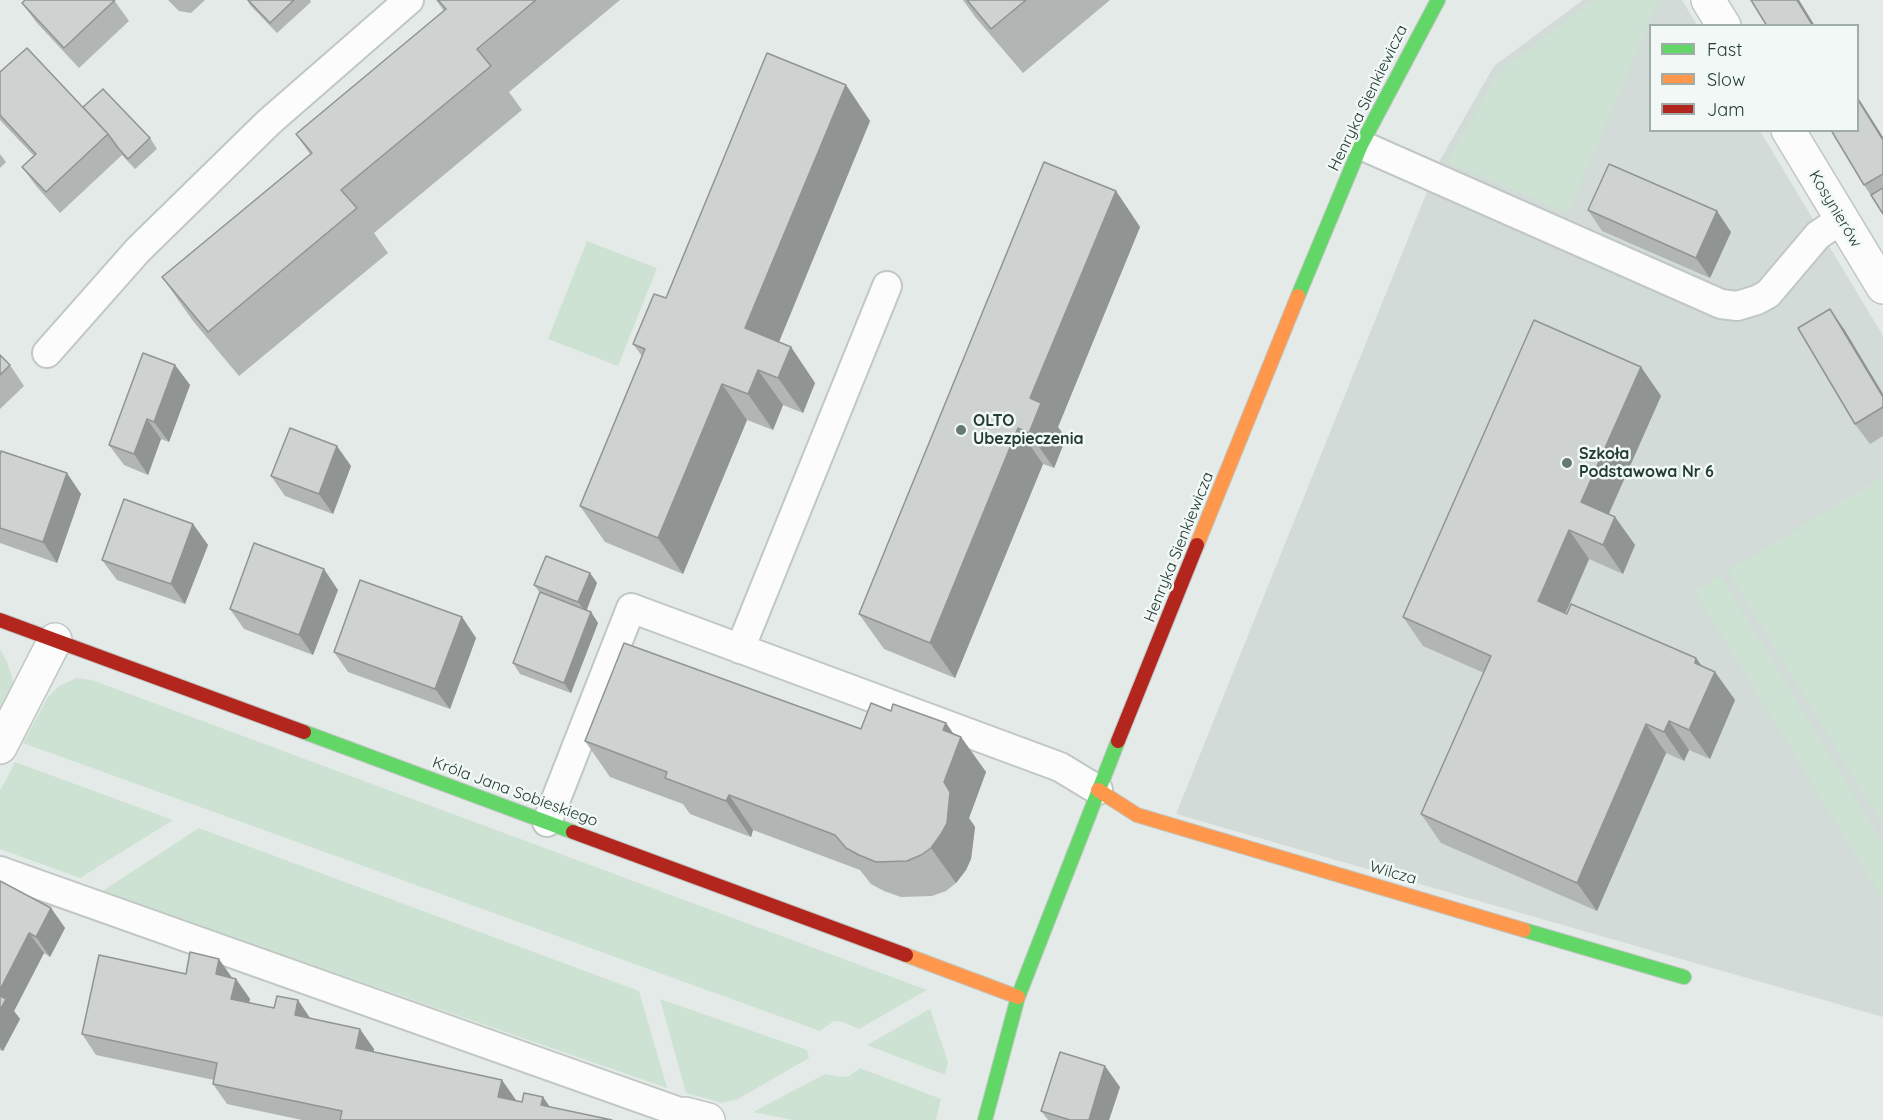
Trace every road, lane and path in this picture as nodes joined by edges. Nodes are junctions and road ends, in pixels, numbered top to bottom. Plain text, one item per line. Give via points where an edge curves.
1 (409, 0) edge
2 (1438, 0) edge
3 (1708, 0) edge
4 (1723, 24) edge
5 (1789, 132) edge
6 (1361, 145) junction
7 (1842, 219) junction
8 (887, 286) dead end
9 (1883, 287) edge
10 (47, 354) dead end
11 (0, 620) edge
12 (55, 640) junction
13 (740, 649) junction
14 (0, 747) edge
15 (1098, 790) junction
16 (547, 822) junction
17 (0, 871) edge
18 (1684, 977) dead end
19 (1018, 997) junction
20 (692, 1118) edge
21 (985, 1120) edge

1 - 10 lane via 253,138 138,250
2 - 6 street, Henryka Sienkiewicza
3 - 4 street
5 - 7 street, Kosynierów
6 - 7 lane via 1721,304 1737,306 1768,294 1818,236
6 - 15 street, Henryka Sienkiewicza
7 - 9 street, Kosynierów
8 - 13 lane
11 - 12 street, Króla Jana Sobieskiego
12 - 14 street
12 - 16 street, Króla Jana Sobieskiego
13 - 15 lane via 1060,766
13 - 16 lane via 631,608
15 - 18 street, Wilcza via 1137,815
15 - 19 street, Henryka Sienkiewicza
16 - 19 street, Króla Jana Sobieskiego
17 - 20 lane
19 - 21 street, Henryka Sienkiewicza

